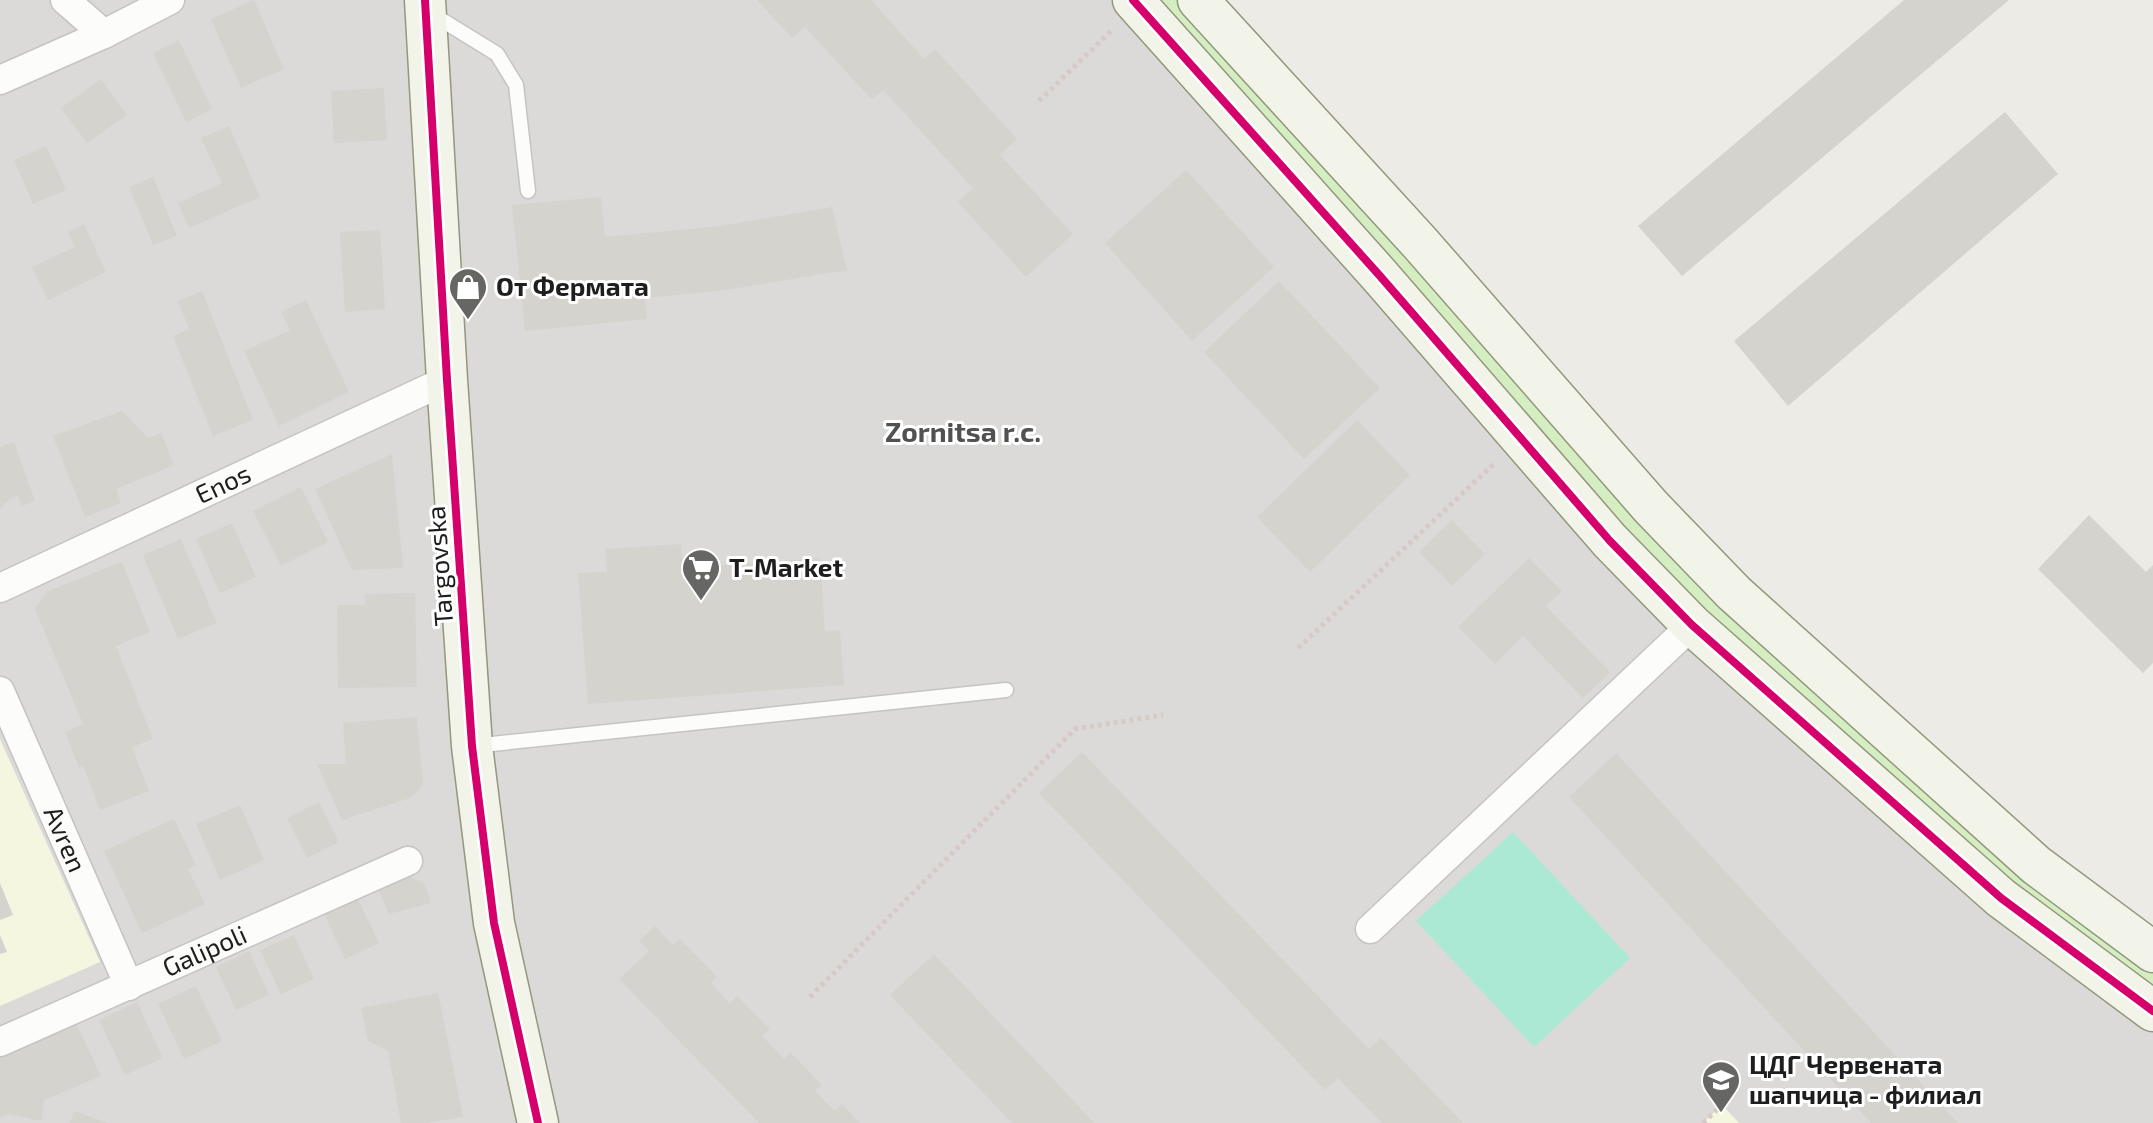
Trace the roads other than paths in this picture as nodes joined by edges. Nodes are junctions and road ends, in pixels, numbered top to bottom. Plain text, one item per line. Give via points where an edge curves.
1 (65, 0) edge
2 (170, 0) edge
3 (1198, 0) edge
4 (1136, 2) edge
5 (425, 5) edge
6 (104, 34) junction
7 (0, 80) edge
8 (528, 191) dead end
9 (1420, 243) junction
10 (1380, 276) junction
11 (447, 380) junction
12 (0, 588) edge
13 (1692, 625) junction
14 (1006, 690) dead end
15 (0, 691) edge
16 (472, 746) junction
17 (408, 861) dead end
18 (1370, 929) dead end
19 (2153, 952) edge
20 (129, 986) junction
21 (2153, 1011) edge
22 (0, 1042) edge
23 (538, 1123) edge

1 - 6 street
2 - 6 street
3 - 9 street
4 - 10 street
5 - 8 lane via 497,54 516,85
5 - 11 street, Targovska
6 - 7 street
9 - 10 street
9 - 19 street via 1651,507 1734,593 2036,865
10 - 13 street via 1610,541
11 - 12 street, Enos
11 - 16 street, Targovska
13 - 18 street
13 - 21 street via 2001,898
14 - 16 lane
15 - 20 street, Avren
16 - 23 street, Targovska via 494,923
17 - 20 street, Galipoli
20 - 22 street, Galipoli

